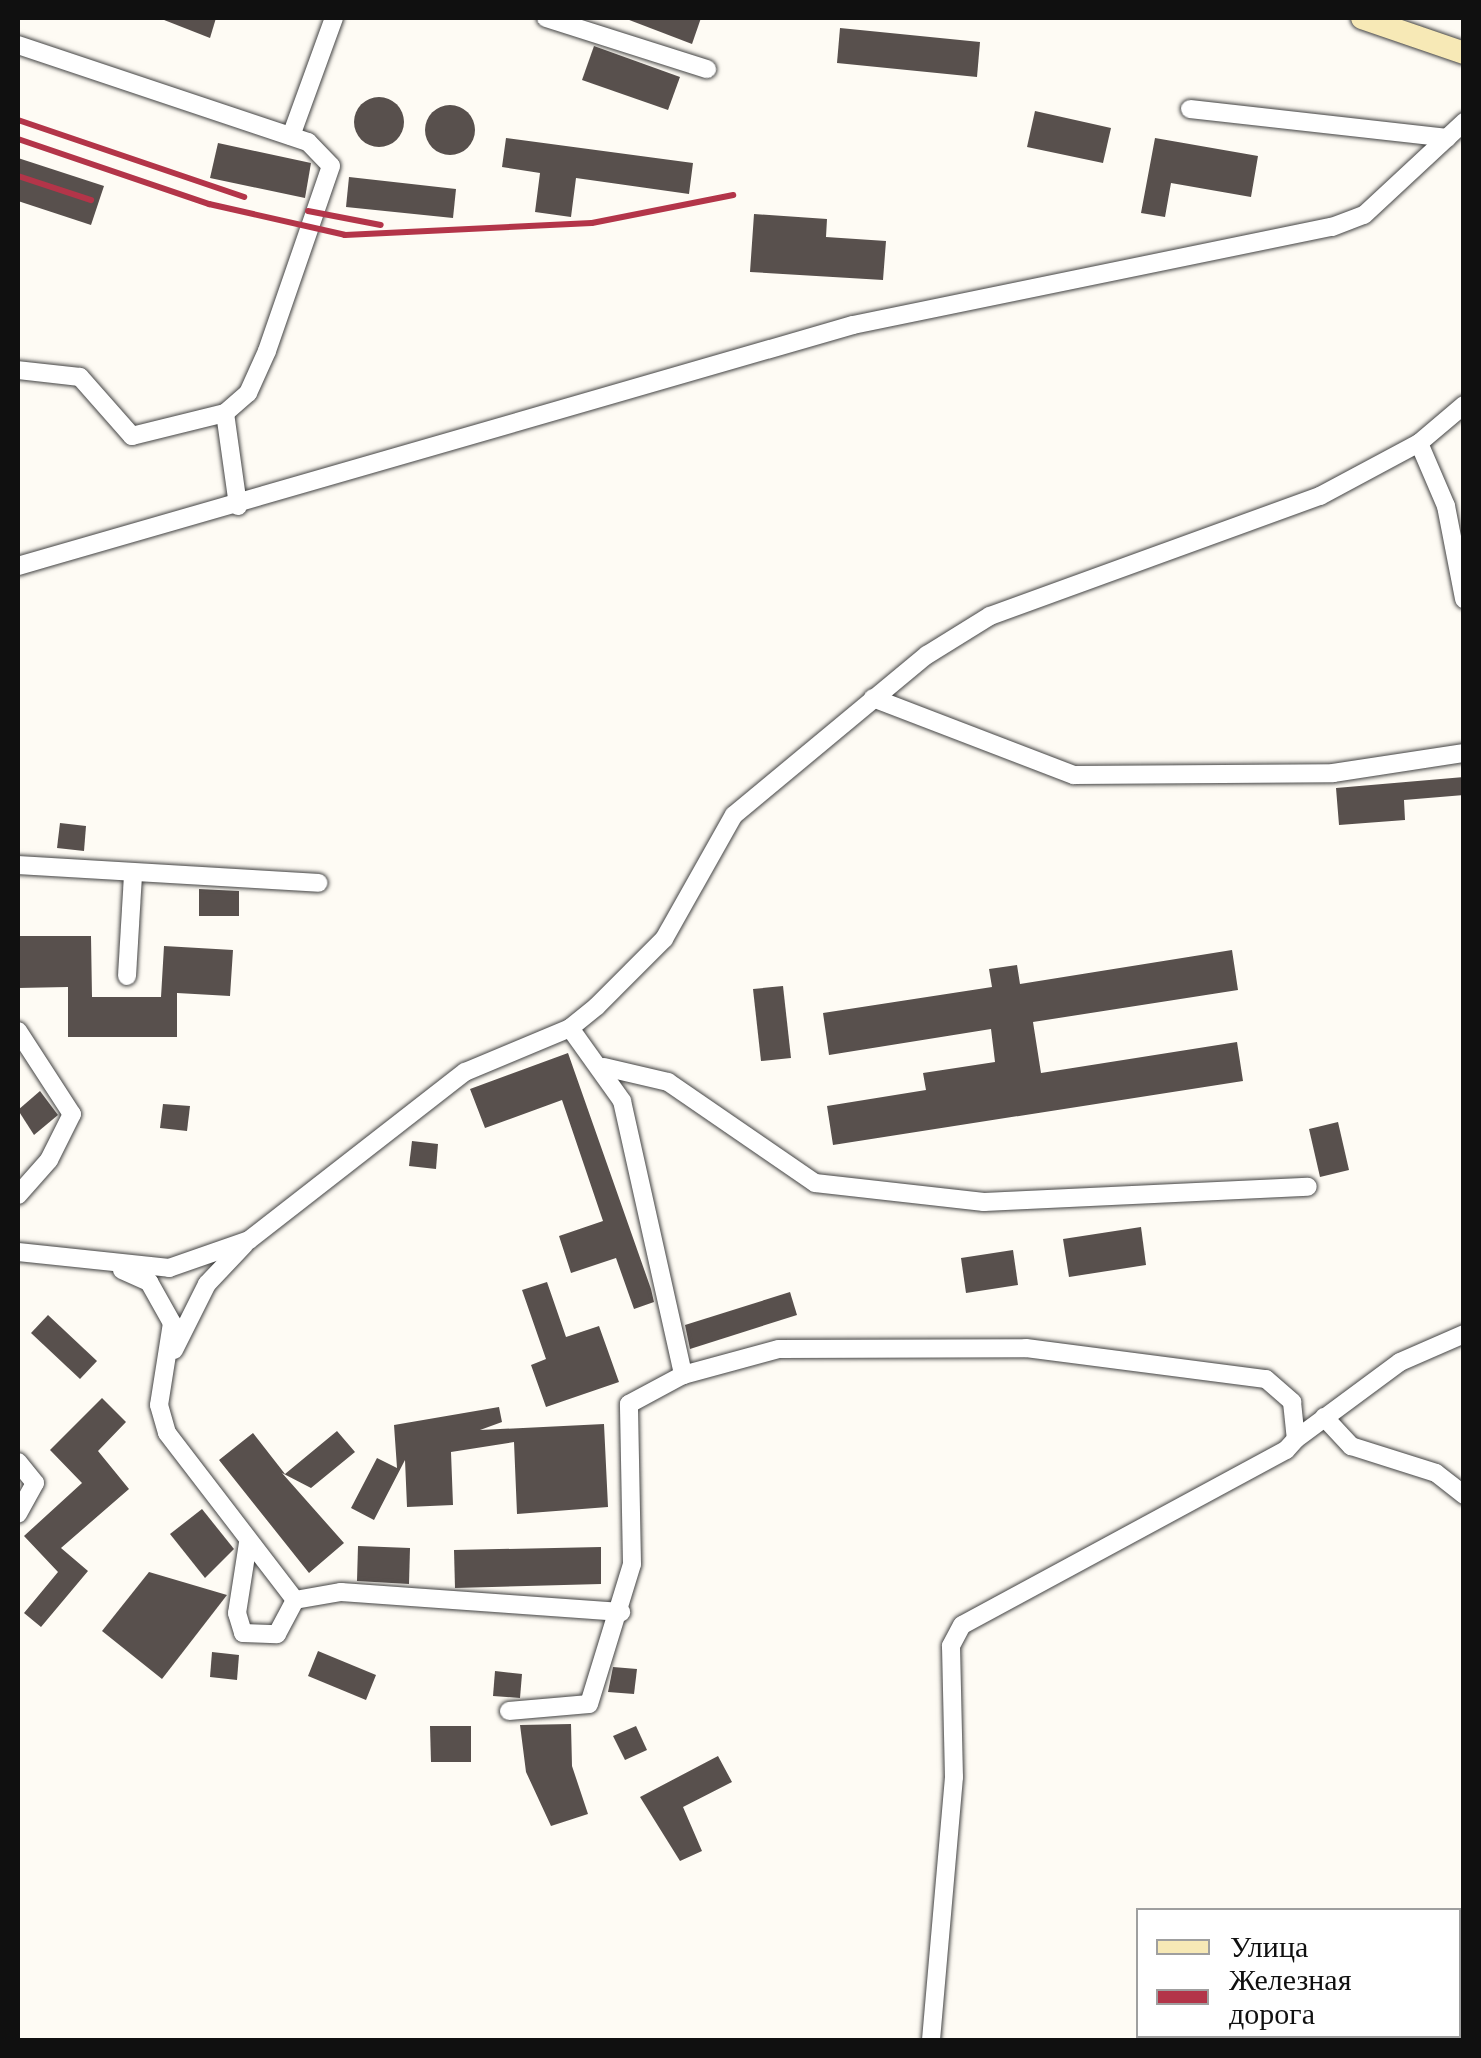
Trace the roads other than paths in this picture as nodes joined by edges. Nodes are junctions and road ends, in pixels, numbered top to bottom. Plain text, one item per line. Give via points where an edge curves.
1 (334, 18) edge
2 (546, 18) edge
3 (1362, 18) edge
4 (18, 45) edge
5 (1464, 52) edge
6 (707, 69) dead end
7 (1190, 110) dead end
8 (1464, 122) edge
9 (291, 136) junction
10 (1447, 138) junction
11 (18, 370) edge
12 (1464, 405) edge
13 (224, 413) junction
14 (1420, 443) junction
15 (238, 506) junction
16 (1457, 535) edge
17 (18, 566) edge
18 (1464, 599) edge
19 (873, 698) junction
20 (1464, 753) edge
21 (18, 865) edge
22 (134, 875) junction
23 (318, 883) dead end
24 (126, 976) dead end
25 (570, 1028) junction
26 (18, 1031) edge
27 (604, 1067) junction
28 (1308, 1187) dead end
29 (18, 1195) edge
30 (249, 1240) junction
31 (18, 1252) edge
32 (113, 1266) junction
33 (1464, 1334) edge
34 (172, 1355) junction
35 (683, 1375) junction
36 (1324, 1417) junction
37 (1296, 1439) junction
38 (18, 1462) edge
39 (1464, 1495) edge
40 (18, 1514) edge
41 (248, 1544) junction
42 (294, 1600) junction
43 (620, 1612) junction
44 (509, 1711) dead end
45 (931, 2040) edge

1 - 9 street
2 - 6 street
3 - 5 main road
4 - 9 street
7 - 10 street
8 - 10 street
9 - 13 street via 331,166 267,351 248,393
10 - 15 street via 1364,214 1332,227 853,325
11 - 13 street via 80,377 132,436
12 - 14 street
13 - 15 street
14 - 16 street
14 - 19 street via 1320,496 990,616
15 - 17 street
16 - 18 street
19 - 20 street via 1074,776 1333,773
19 - 25 street via 734,815 664,939
21 - 22 street
22 - 23 street
22 - 24 street
25 - 27 street
25 - 30 street via 464,1072 331,1167
26 - 29 street via 72,1114 49,1160
27 - 28 street via 668,1082 815,1183 984,1202
27 - 35 street via 622,1101
30 - 32 street via 169,1268
30 - 34 street via 207,1284
31 - 32 street
32 - 34 street via 150,1282 165,1304
33 - 36 street via 1400,1362
34 - 41 street via 159,1406 166,1433
35 - 37 street via 779,1350 1097,1352 1266,1380 1292,1402
35 - 43 street via 629,1404 632,1564
36 - 37 street
36 - 39 street via 1352,1446 1436,1473
37 - 45 street via 1268,1465 1228,1478 962,1625 951,1646 954,1777
38 - 40 street via 35,1482
41 - 42 street
41 - 42 street via 236,1614 242,1633 277,1634
42 - 43 street via 341,1592
43 - 44 street via 589,1704

